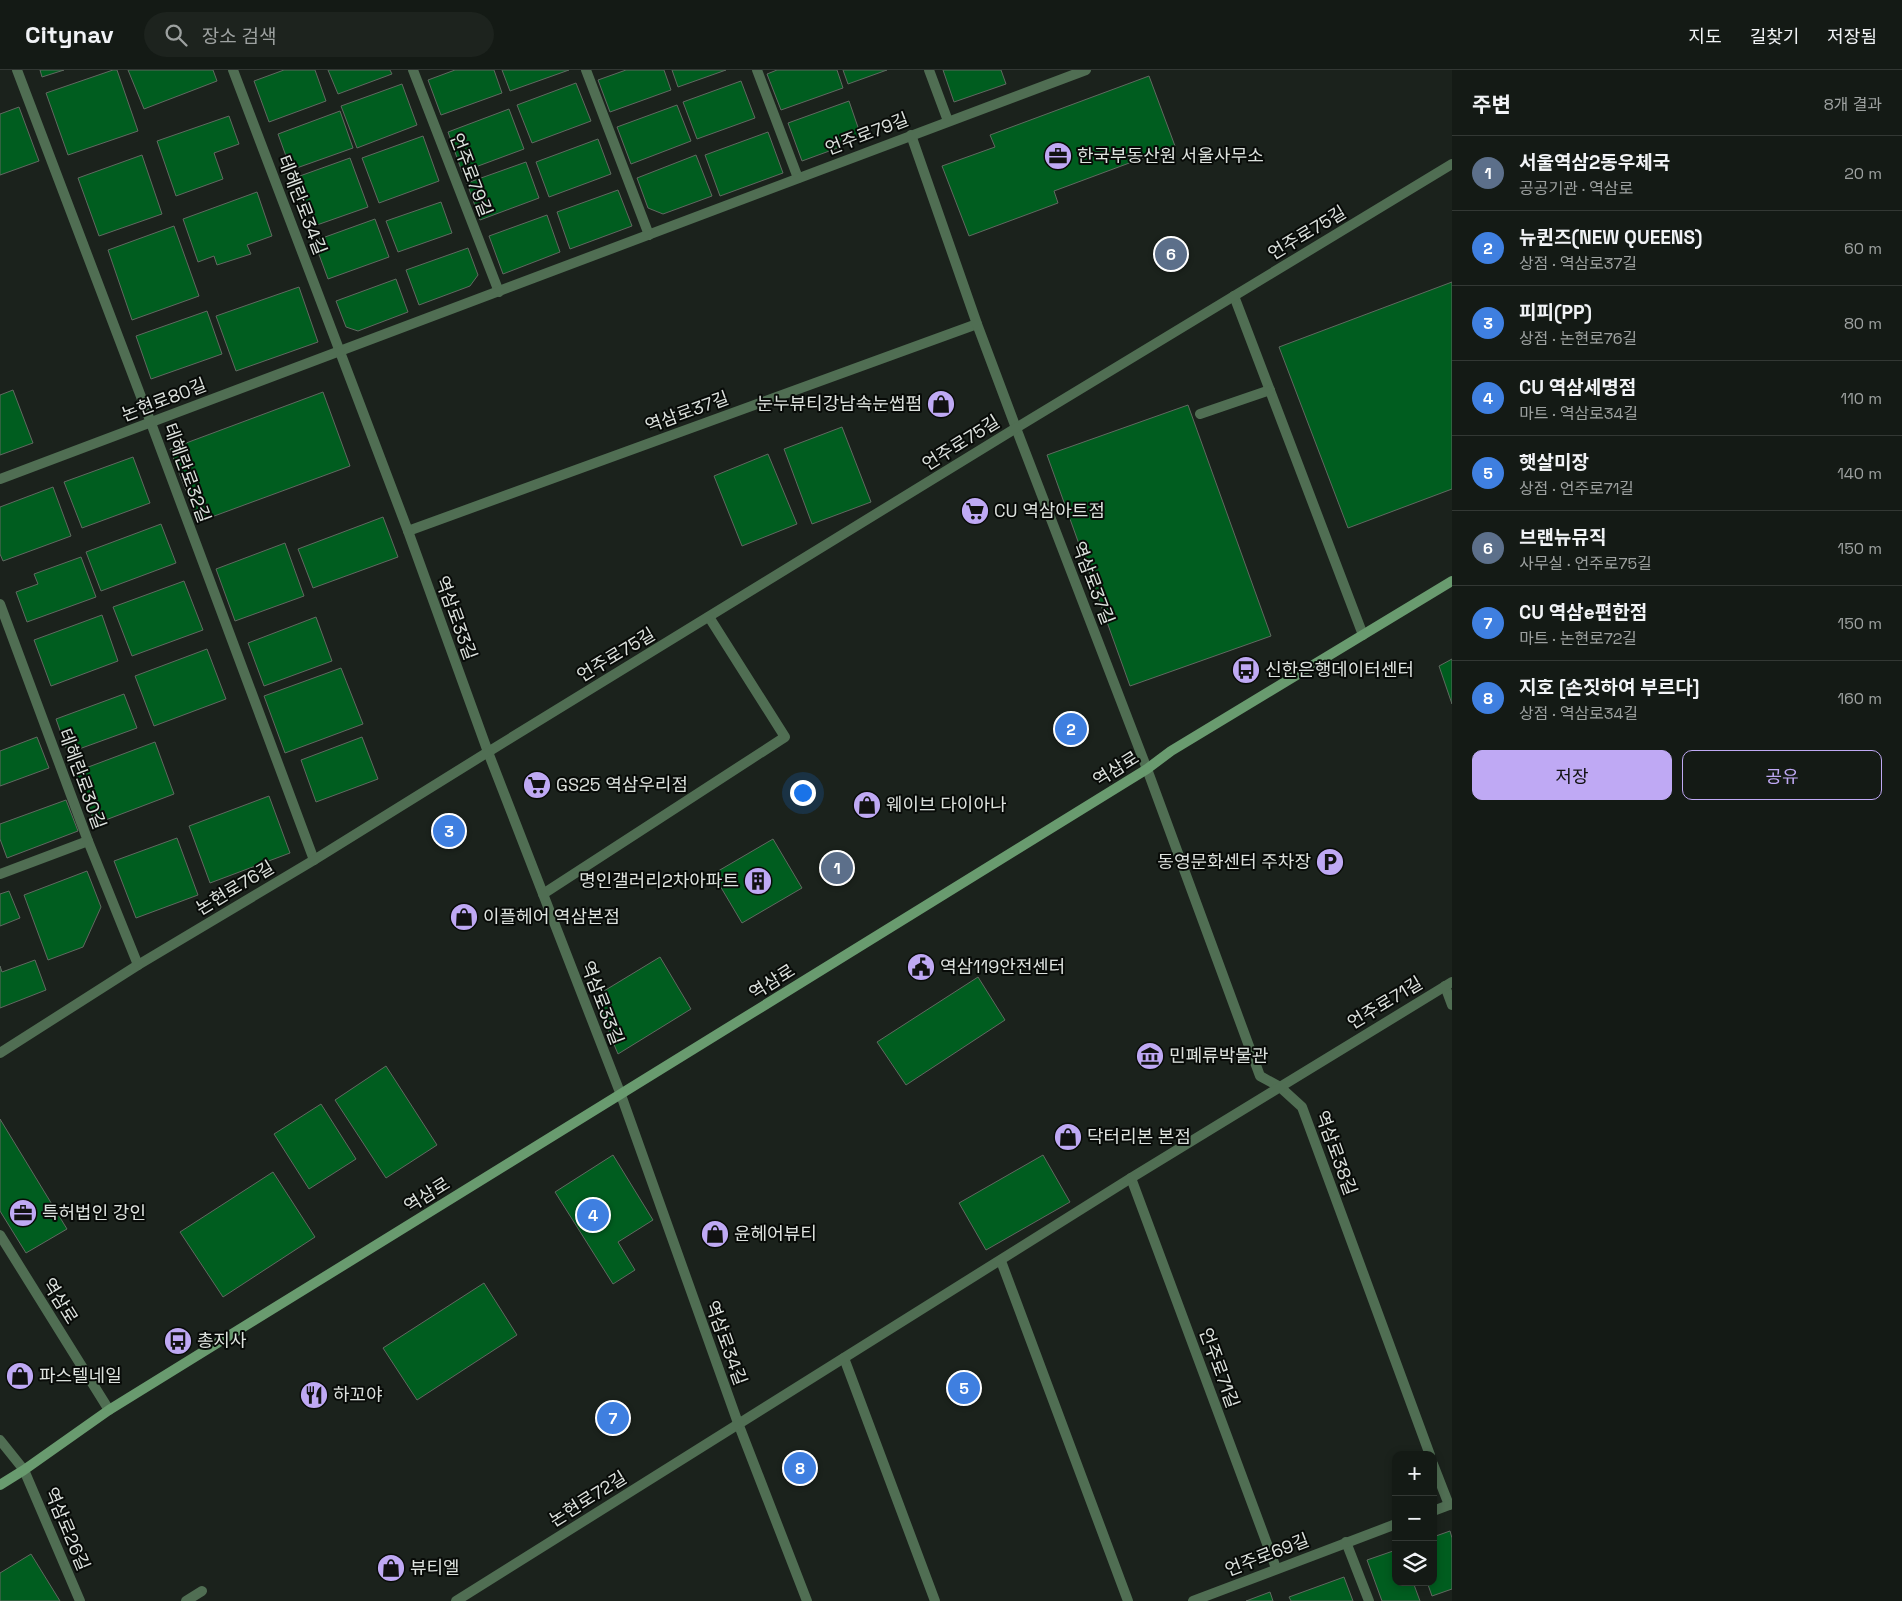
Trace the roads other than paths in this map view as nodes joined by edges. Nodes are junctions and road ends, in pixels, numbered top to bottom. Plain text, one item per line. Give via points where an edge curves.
1 (16, 70) edge
2 (233, 70) edge
3 (413, 70) edge
4 (586, 70) edge
5 (757, 70) edge
6 (929, 70) edge
7 (1086, 70) edge
8 (948, 122) junction
9 (911, 135) junction
10 (1452, 164) edge
11 (798, 178) junction
12 (649, 235) junction
13 (499, 292) junction
14 (1234, 296) junction
15 (977, 324) junction
16 (340, 352) junction
17 (1270, 390) junction
18 (1200, 414) dead end
19 (151, 423) junction
20 (1016, 428) junction
21 (0, 479) edge
22 (408, 531) junction
23 (1452, 581) edge
24 (0, 604) edge
25 (709, 617) junction
26 (1363, 635) junction
27 (488, 752) junction
28 (1147, 769) junction
29 (88, 841) junction
30 (314, 860) junction
31 (0, 874) edge
32 (543, 894) junction
33 (138, 965) junction
34 (1448, 984) edge
35 (1452, 1006) edge
36 (0, 1053) edge
37 (1280, 1087) junction
38 (621, 1095) junction
39 (1131, 1178) junction
40 (0, 1234) edge
41 (1001, 1261) junction
42 (844, 1358) junction
43 (109, 1410) junction
44 (738, 1424) junction
45 (0, 1440) edge
46 (1429, 1451) edge
47 (24, 1470) junction
48 (1437, 1473) edge
49 (0, 1485) edge
50 (1450, 1504) edge
51 (1437, 1509) edge
52 (1392, 1525) edge
53 (1346, 1542) junction
54 (1276, 1568) junction
55 (202, 1591) dead end
56 (1197, 1600) edge
57 (80, 1601) edge
58 (186, 1601) edge
59 (456, 1601) edge
60 (807, 1601) edge
61 (934, 1601) edge
62 (1128, 1601) edge
63 (1369, 1601) edge

1 - 19 street, 테헤란로32길
2 - 16 street, 테헤란로34길
3 - 13 street, 언주로79길
4 - 12 street
5 - 11 street
6 - 8 street
7 - 8 street, 언주로79길
8 - 9 street, 언주로79길
9 - 11 street, 언주로79길
9 - 15 street, 역삼로37길
10 - 14 street, 언주로75길
11 - 12 street, 언주로79길
12 - 13 street, 언주로79길
13 - 16 street, 언주로79길
14 - 17 street
14 - 20 street, 언주로75길
15 - 20 street, 역삼로37길
15 - 22 street, 역삼로37길
16 - 19 street, 논현로80길
16 - 22 street, 역삼로33길
17 - 18 street
17 - 26 street
19 - 21 street, 논현로80길
19 - 30 street, 테헤란로32길
20 - 25 street, 언주로75길
20 - 28 street, 역삼로37길
22 - 27 street, 역삼로33길
23 - 26 main road, 역삼로
24 - 29 street, 테헤란로30길
25 - 27 street, 언주로75길
25 - 32 street via 785,737
26 - 28 main road, 역삼로 via 1171,751
27 - 30 street, 논현로76길
27 - 32 street, 역삼로33길
28 - 37 street, 역삼로38길 via 1260,1076
28 - 38 main road, 역삼로
29 - 31 street
29 - 33 street, 테헤란로30길
30 - 33 street, 논현로76길
32 - 38 street, 역삼로33길
33 - 36 street, 논현로76길
34 - 35 street
34 - 37 street, 언주로71길
37 - 39 street, 언주로71길
37 - 46 street, 역삼로38길 via 1302,1107
38 - 43 main road, 역삼로
38 - 44 street, 역삼로34길
39 - 41 street, 언주로71길
39 - 54 street, 언주로71길
40 - 43 street, 역삼로
41 - 42 street, 언주로71길
41 - 62 street
42 - 44 street, 언주로71길
42 - 61 street
43 - 47 main road, 역삼로
44 - 59 street, 논현로72길
44 - 60 street, 역삼로34길
45 - 47 street, 역삼로26길
47 - 49 main road, 역삼로
47 - 57 street, 역삼로26길
48 - 50 street
50 - 51 street
52 - 53 street, 언주로69길
53 - 54 street, 언주로69길
53 - 63 street
54 - 56 street, 언주로69길
55 - 58 street

